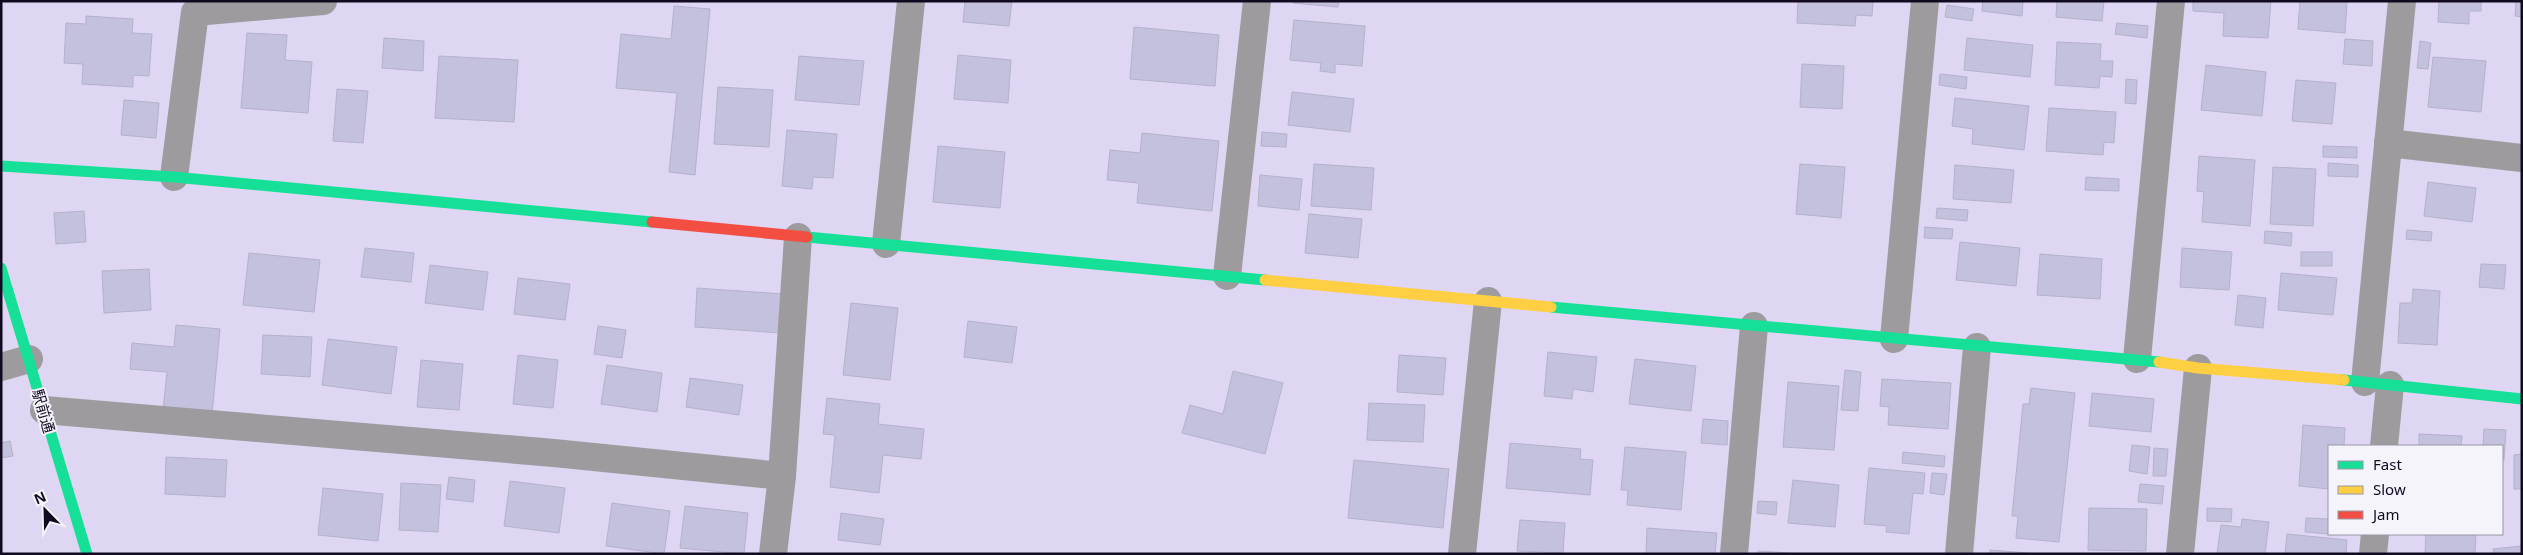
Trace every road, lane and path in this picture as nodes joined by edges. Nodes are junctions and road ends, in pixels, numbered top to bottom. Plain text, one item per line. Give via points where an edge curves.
1 (323, 1) edge
2 (911, 1) edge
3 (1257, 1) edge
4 (1925, 1) edge
5 (2171, 1) edge
6 (2402, 1) edge
7 (2388, 143) junction
8 (2522, 158) edge
9 (1, 166) edge
10 (174, 177) junction
11 (798, 237) junction
12 (886, 244) junction
13 (1, 268) edge
14 (1228, 276) junction
15 (1488, 301) junction
16 (1754, 326) junction
17 (1894, 339) junction
18 (1977, 346) junction
19 (29, 359) junction
20 (2137, 359) junction
21 (1, 367) edge
22 (2198, 368) junction
23 (2377, 383) junction
24 (2522, 398) edge
25 (44, 410) junction
26 (2384, 445) edge
27 (782, 476) junction
28 (2375, 535) edge
29 (87, 554) edge
30 (773, 554) edge
31 (1462, 554) edge
32 (1734, 554) edge
33 (1959, 554) edge
34 (2180, 554) edge
35 (2373, 554) edge

1 - 10 street via 195,12
2 - 12 street
3 - 14 street
4 - 17 street
5 - 20 street
6 - 7 street
7 - 8 street
7 - 23 street
9 - 10 street
10 - 11 street
11 - 12 street
11 - 27 street
12 - 14 street
13 - 19 street, 駅前通
14 - 15 street
15 - 16 street
15 - 31 street
16 - 17 street
16 - 32 street
17 - 18 street
18 - 20 street
18 - 33 street
19 - 21 street
19 - 25 street, 駅前通
20 - 22 street
22 - 23 street
22 - 34 street
23 - 24 street
23 - 26 street
25 - 27 street via 554,453
25 - 29 street, 駅前通
27 - 30 street
28 - 35 street

